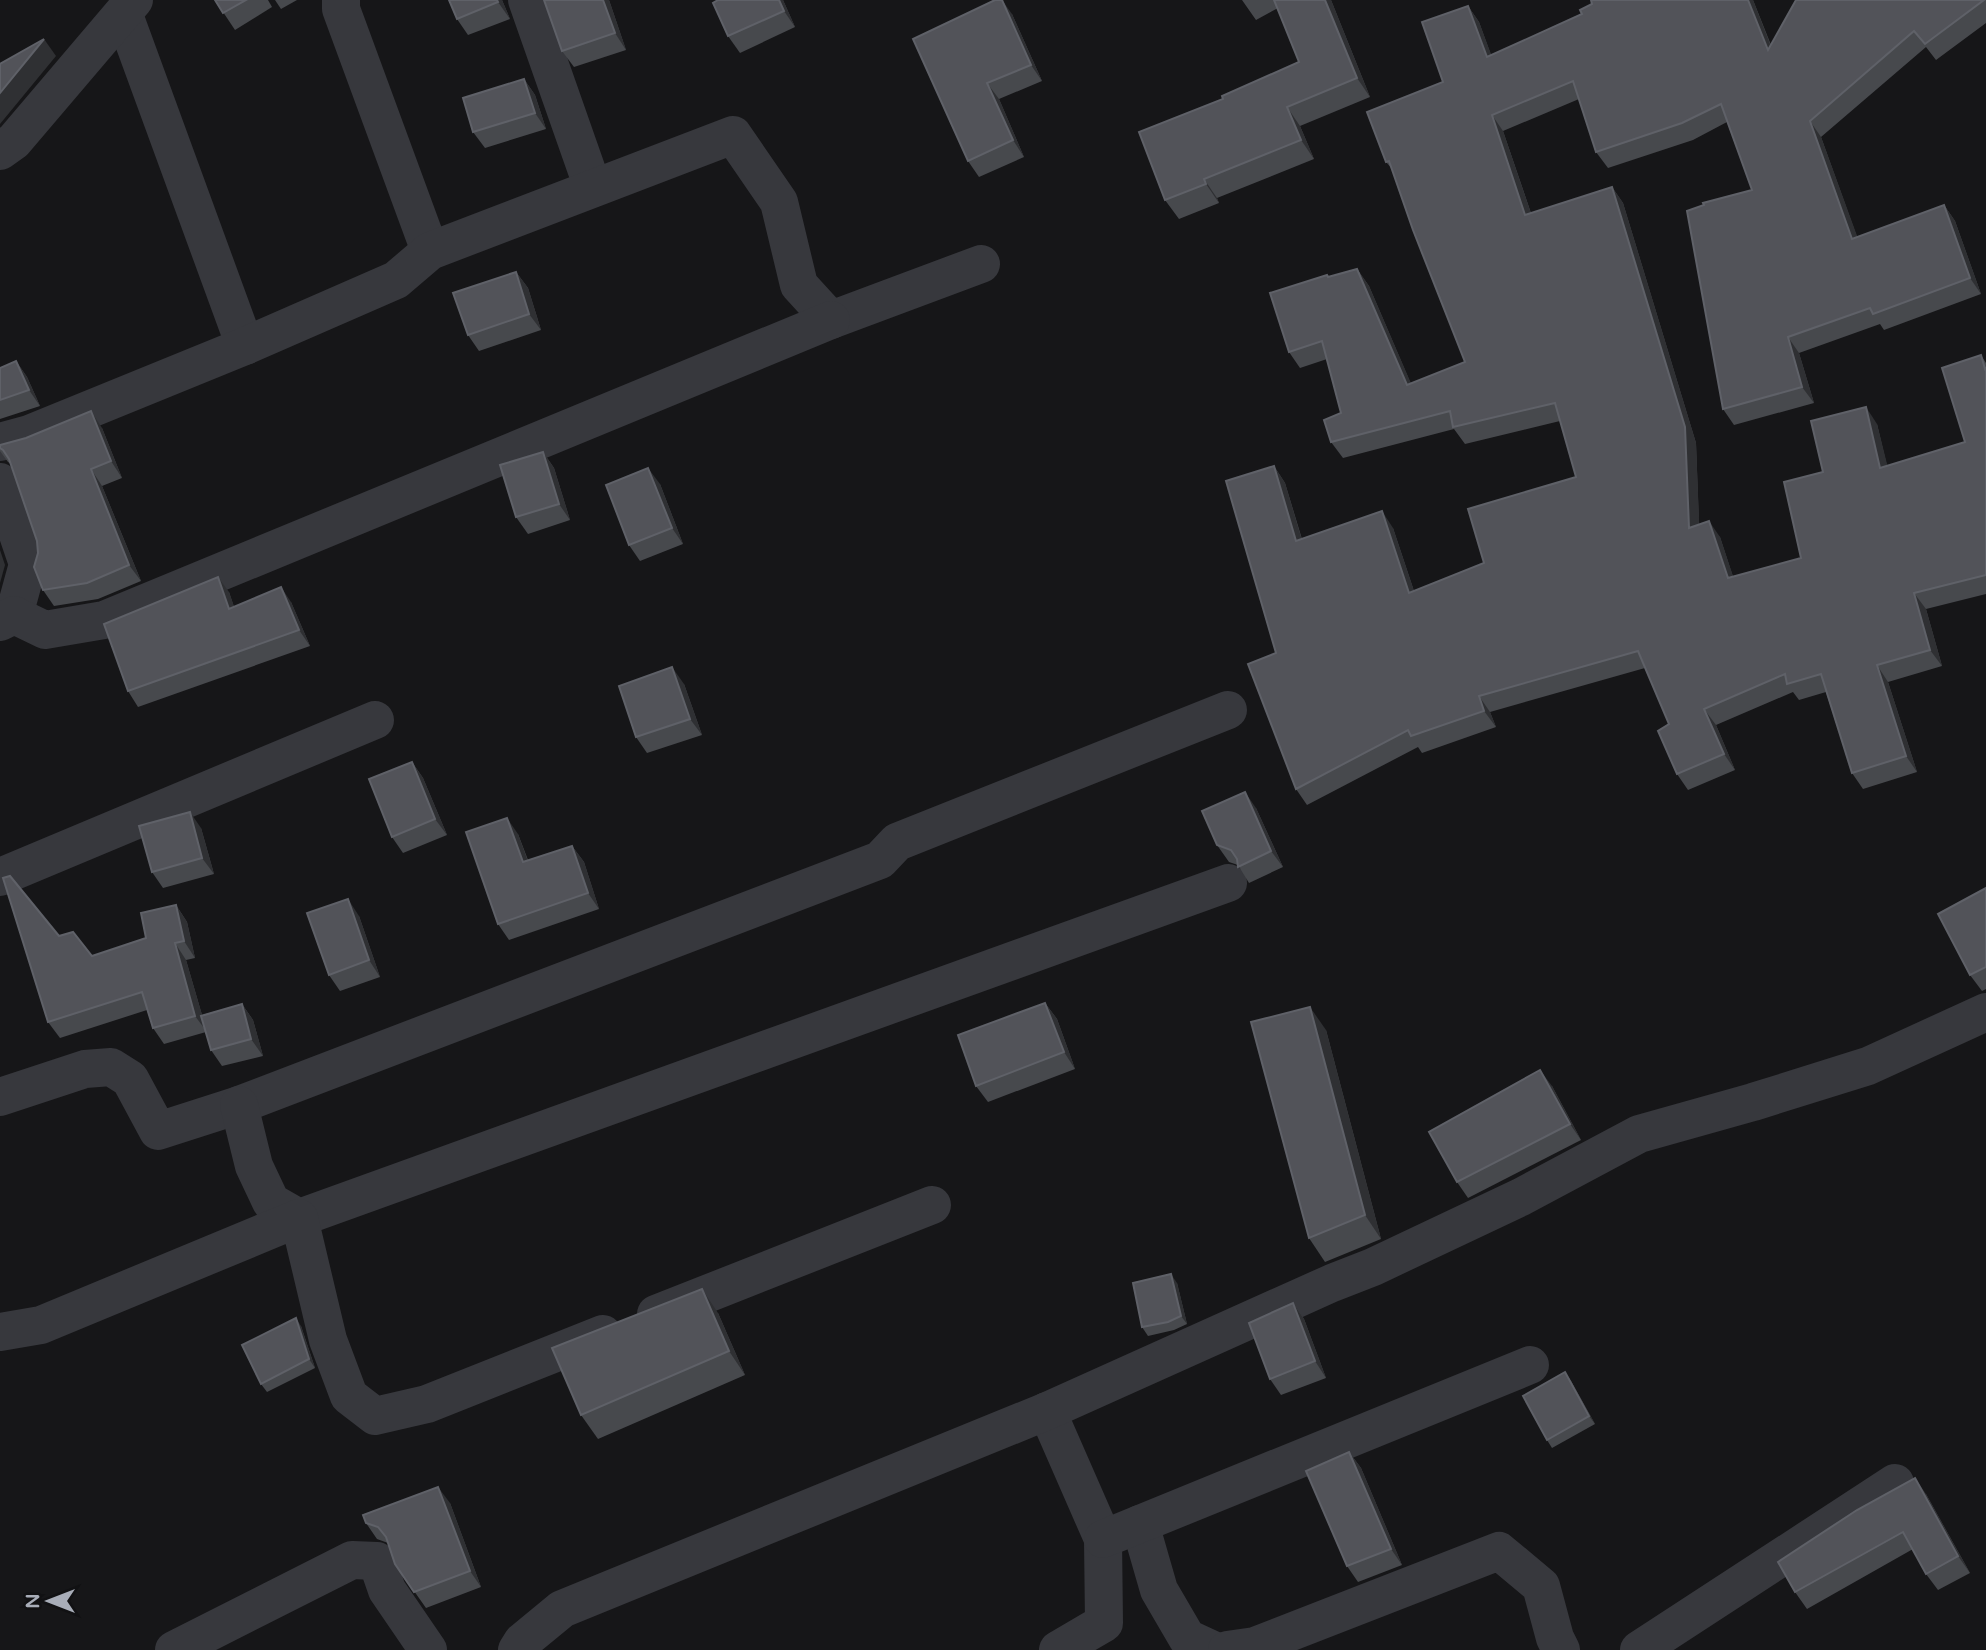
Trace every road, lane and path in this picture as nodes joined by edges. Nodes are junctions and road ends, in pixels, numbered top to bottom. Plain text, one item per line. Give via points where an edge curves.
1 (341, 0) edge
2 (527, 0) edge
3 (129, 8) edge
4 (0, 151) edge
5 (593, 188) junction
6 (430, 251) junction
7 (981, 264) dead end
8 (831, 320) junction
9 (245, 346) junction
10 (0, 442) edge
11 (0, 482) edge
12 (7, 619) edge
13 (1228, 710) dead end
14 (374, 720) dead end
15 (0, 877) edge
16 (1228, 883) dead end
17 (1986, 1012) edge
18 (0, 1097) edge
19 (239, 1105) junction
20 (932, 1205) dead end
21 (299, 1218) junction
22 (0, 1332) edge
23 (1530, 1365) dead end
24 (1047, 1410) junction
25 (1895, 1483) dead end
26 (1140, 1524) junction
27 (1102, 1539) junction
28 (174, 1650) edge
29 (428, 1650) edge
30 (517, 1650) edge
31 (1058, 1650) edge
32 (1213, 1650) edge
33 (1227, 1650) edge
34 (1561, 1650) edge
35 (1639, 1650) edge

1 - 6 street
2 - 5 street
3 - 4 street via 14,141
3 - 9 street
5 - 6 street
5 - 8 street via 733,135 779,202 799,285
6 - 9 street via 396,280
7 - 8 street
8 - 12 street via 104,620 45,630
9 - 10 street
11 - 12 street via 28,564
13 - 19 street via 897,842 880,860
14 - 15 street
16 - 21 street
17 - 24 street via 1868,1066 1639,1134 1398,1255
18 - 19 street via 85,1069 111,1067 130,1079 158,1130
19 - 21 street via 254,1167 271,1202
20 - 21 street via 427,1404 374,1416 349,1396 328,1340
21 - 22 street via 41,1325
23 - 26 street
24 - 27 street
24 - 30 street via 562,1609
25 - 35 street
26 - 27 street
26 - 32 street via 1158,1590 1187,1639
27 - 31 street via 1104,1623
28 - 29 street via 352,1560 377,1561 387,1590
33 - 34 street via 1255,1646 1499,1551 1541,1587

